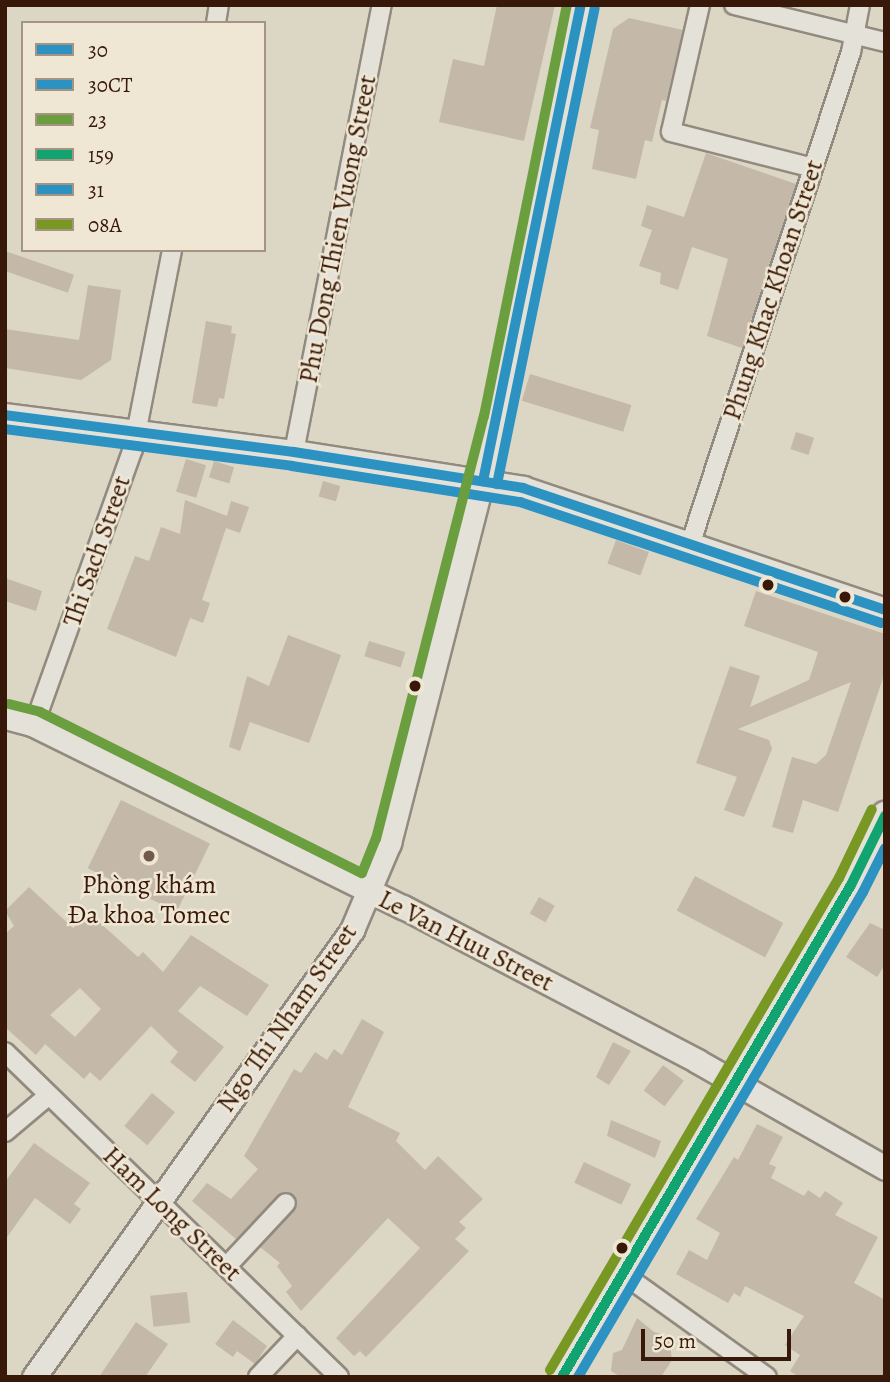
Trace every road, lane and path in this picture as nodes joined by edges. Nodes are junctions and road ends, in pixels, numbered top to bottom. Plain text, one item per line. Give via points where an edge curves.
1 (382, 5) edge
2 (581, 5) edge
3 (700, 5) edge
4 (734, 5) edge
5 (860, 5) edge
6 (855, 35) junction
7 (885, 42) edge
8 (813, 168) junction
9 (172, 252) edge
10 (5, 415) edge
11 (138, 431) junction
12 (294, 452) junction
13 (483, 481) junction
14 (690, 545) junction
15 (885, 610) edge
16 (5, 717) edge
17 (34, 725) junction
18 (885, 815) edge
19 (369, 891) junction
20 (5, 1052) edge
21 (734, 1082) junction
22 (49, 1095) junction
23 (5, 1132) edge
24 (885, 1168) edge
25 (159, 1202) junction
26 (286, 1203) dead end
27 (228, 1266) junction
28 (623, 1274) junction
29 (297, 1336) junction
30 (34, 1377) edge
31 (258, 1377) edge
32 (338, 1377) edge
33 (562, 1377) edge
34 (767, 1377) edge

1 - 12 street, Phu Dong Thien Vuong Street
2 - 13 street, Ngo Thi Nham Street
3 - 8 street via 671,132
4 - 6 street
5 - 6 street, Phung Khac Khoan Street
6 - 7 street
6 - 8 street, Phung Khac Khoan Street
8 - 14 street, Phung Khac Khoan Street
9 - 11 street, Thi Sach Street
10 - 11 street
11 - 12 street
11 - 17 street, Thi Sach Street
12 - 13 street
13 - 14 street via 523,488
13 - 19 street, Ngo Thi Nham Street via 389,843
14 - 15 street
16 - 17 street, Le Van Huu Street
17 - 19 street, Le Van Huu Street
18 - 21 main road via 851,885
19 - 21 street, Le Van Huu Street
19 - 25 street, Ngo Thi Nham Street via 352,930
20 - 22 street, Ham Long Street
21 - 24 street, Le Van Huu Street
21 - 28 main road
22 - 23 street
22 - 25 street, Ham Long Street
25 - 27 street, Ham Long Street
25 - 30 street, Ngo Thi Nham Street
26 - 27 street
27 - 29 street, Ham Long Street
28 - 33 main road
28 - 34 street
29 - 31 street
29 - 32 street, Ham Long Street

